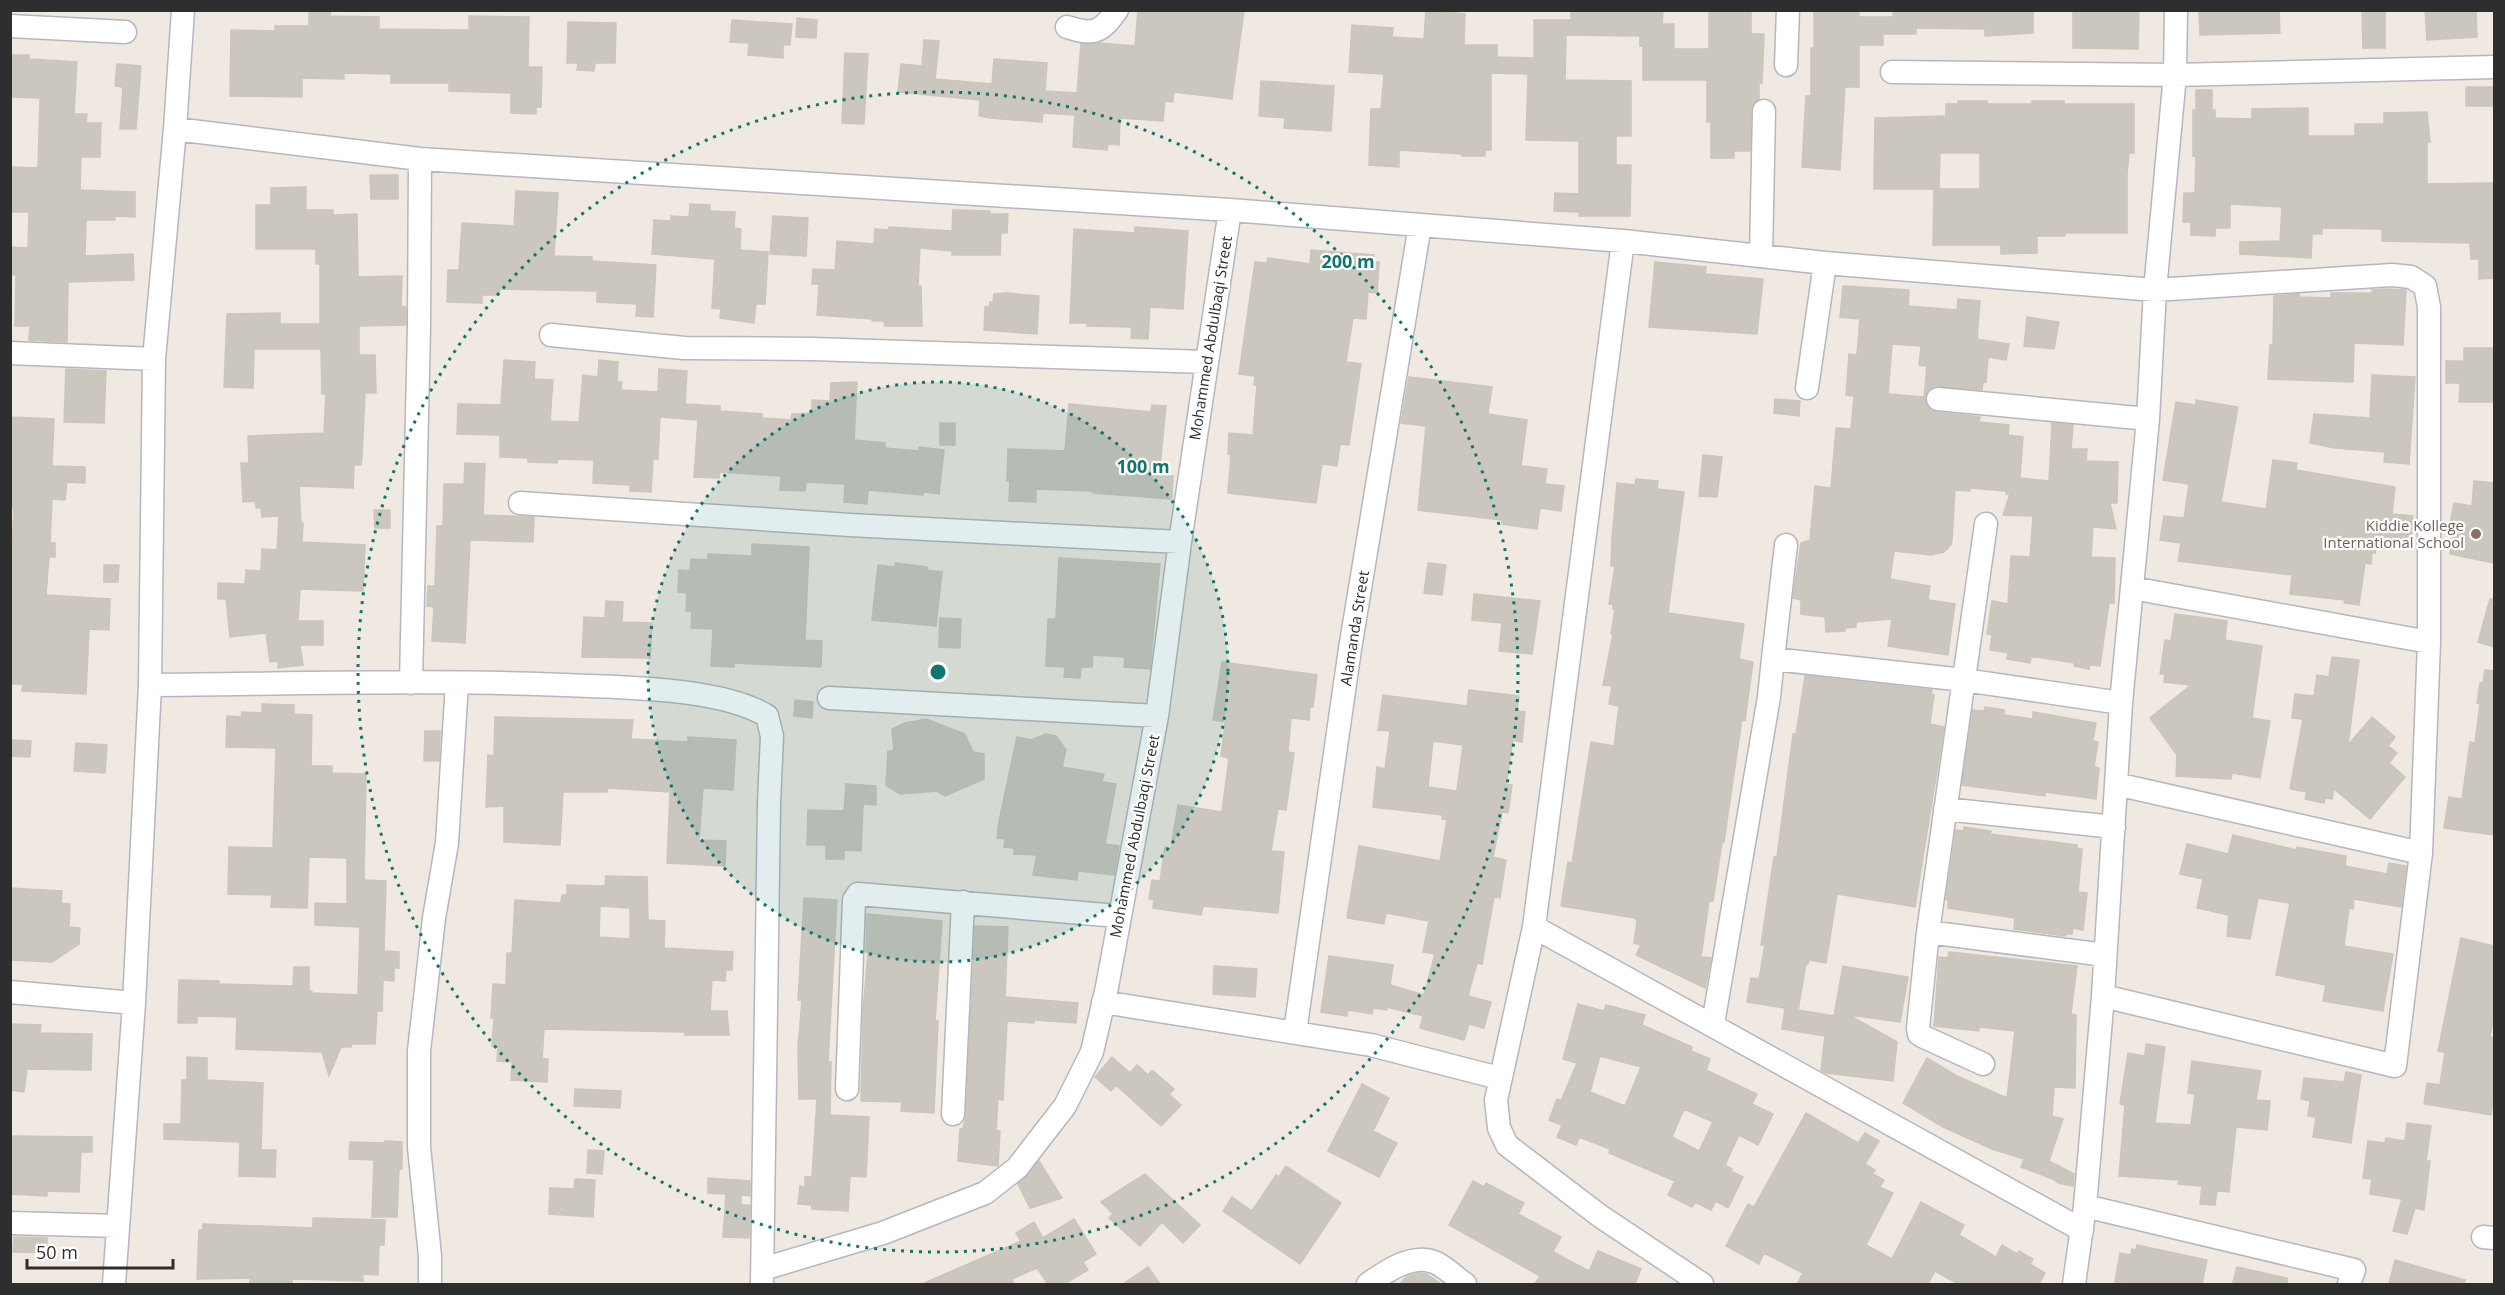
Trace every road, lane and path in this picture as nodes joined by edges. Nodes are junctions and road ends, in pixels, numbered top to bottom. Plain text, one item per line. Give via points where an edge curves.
1 (183, 10) edge
2 (1117, 10) edge
3 (1788, 10) edge
4 (2176, 10) edge
5 (10, 26) edge
6 (1066, 27) dead end
7 (125, 32) dead end
8 (1786, 65) dead end
9 (2494, 67) edge
10 (1892, 72) dead end
11 (2175, 75) junction
12 (1764, 111) dead end
13 (175, 129) junction
14 (420, 159) junction
15 (1230, 210) junction
16 (1419, 225) junction
17 (1623, 241) junction
18 (1761, 256) junction
19 (1825, 263) junction
20 (2155, 290) junction
21 (551, 335) dead end
22 (10, 353) edge
23 (154, 359) junction
24 (1206, 362) junction
25 (1807, 388) dead end
26 (1938, 399) dead end
27 (2148, 419) junction
28 (520, 502) dead end
29 (1986, 524) dead end
30 (1180, 542) junction
31 (1786, 545) dead end
32 (2132, 588) junction
33 (2429, 642) junction
34 (1773, 658) junction
35 (1964, 680) junction
36 (411, 683) junction
37 (457, 683) junction
38 (150, 686) junction
39 (829, 698) dead end
40 (2121, 704) junction
41 (1157, 716) junction
42 (2116, 784) junction
43 (1945, 809) junction
44 (2114, 827) junction
45 (2421, 853) junction
46 (963, 902) junction
47 (1118, 916) junction
48 (1534, 927) junction
49 (1928, 932) junction
50 (2105, 955) junction
51 (10, 992) edge
52 (2103, 996) junction
53 (1103, 1002) junction
54 (134, 1003) junction
55 (1713, 1024) junction
56 (1295, 1032) junction
57 (1983, 1064) dead end
58 (1499, 1078) junction
59 (847, 1089) dead end
60 (953, 1114) dead end
61 (2085, 1206) junction
62 (10, 1223) edge
63 (118, 1226) junction
64 (2082, 1230) junction
65 (763, 1277) edge
66 (114, 1284) edge
67 (430, 1284) edge
68 (1368, 1284) edge
69 (1465, 1284) edge
70 (1702, 1284) edge
71 (2074, 1284) edge
72 (2349, 1284) edge

1 - 13 street
2 - 6 street via 1098,29 1087,33
3 - 8 street
4 - 11 street
5 - 7 street
9 - 11 street
10 - 11 street
11 - 20 street
12 - 18 street
13 - 14 street
13 - 23 street
14 - 15 street
14 - 36 street
15 - 16 street
15 - 24 street, Mohammed Abdulbaqi Street
16 - 17 street
16 - 56 street, Alamanda Street via 1352,638
17 - 18 street
17 - 48 street
18 - 19 street
19 - 20 street
19 - 25 street
20 - 27 street
20 - 33 street via 2392,275 2426,286
21 - 24 street via 684,348
22 - 23 street
23 - 38 street
24 - 30 street, Mohammed Abdulbaqi Street
26 - 27 street
27 - 32 street
28 - 30 street
29 - 35 street
30 - 41 street, Mohammed Abdulbaqi Street
31 - 34 street
32 - 33 street
32 - 40 street
33 - 45 street
34 - 35 street
34 - 55 street
35 - 40 street
35 - 43 street
36 - 37 street
36 - 38 street
37 - 65 street via 650,688 727,700 751,706 767,716 772,735
37 - 67 street via 447,843 419,1051 419,1147
38 - 54 street
39 - 41 street
40 - 42 street
41 - 47 street, Mohammed Abdulbaqi Street
42 - 44 street
42 - 45 street
43 - 44 street
43 - 49 street
44 - 50 street
45 - 52 street via 2395,1066
46 - 47 street
46 - 59 street via 868,894 858,894 854,900
46 - 60 street
47 - 53 street, Mohammed Abdulbaqi Street
48 - 55 street
48 - 58 street
49 - 50 street
49 - 57 street via 1919,1034
50 - 52 street
51 - 54 street
52 - 61 street
53 - 56 street
53 - 65 street, Mohammed Abdulbaqi Street via 1092,1052 1065,1106 1017,1168 985,1193
54 - 63 street
55 - 64 street
56 - 58 street via 1371,1045
58 - 70 street via 1496,1114 1507,1145 1600,1216
61 - 64 street
61 - 72 street via 2354,1270
62 - 63 street
63 - 66 street
64 - 71 street
68 - 69 street via 1391,1268 1433,1261

